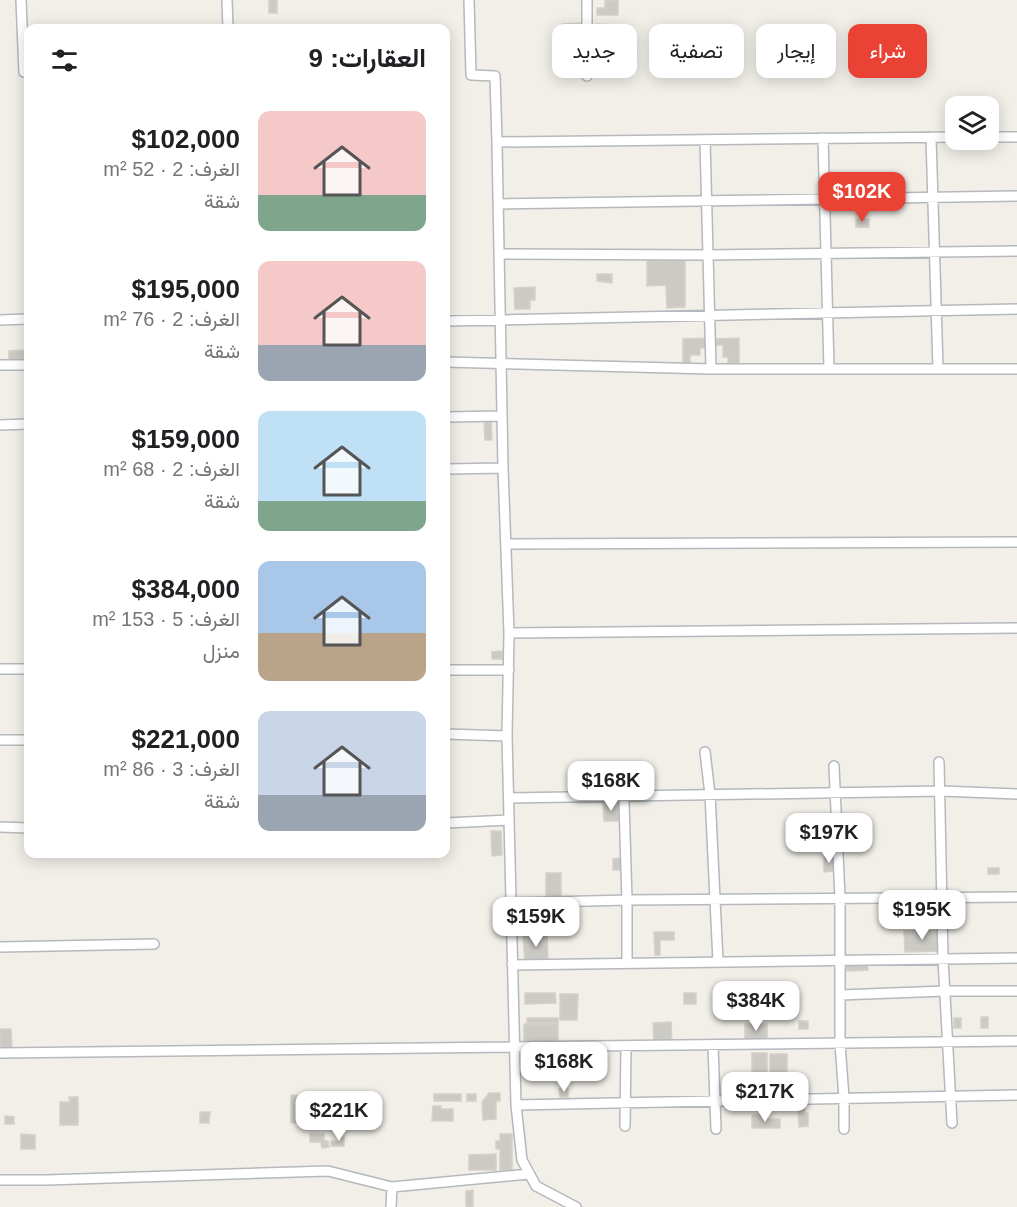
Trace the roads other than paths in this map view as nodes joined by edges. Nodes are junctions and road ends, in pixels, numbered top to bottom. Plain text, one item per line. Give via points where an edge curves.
1 (21, 0) edge
2 (227, 0) edge
3 (469, 0) edge
4 (587, 0) edge
5 (228, 24) edge
6 (587, 24) edge
7 (24, 72) dead end
8 (931, 137) junction
9 (945, 137) edge
10 (999, 137) edge
11 (1017, 137) edge
12 (823, 138) junction
13 (705, 140) junction
14 (497, 142) junction
15 (1017, 196) edge
16 (934, 198) junction
17 (824, 200) junction
18 (706, 202) junction
19 (499, 204) junction
20 (936, 252) junction
21 (1017, 252) edge
22 (499, 254) junction
23 (826, 254) junction
24 (706, 255) junction
25 (1017, 309) edge
26 (938, 311) junction
27 (827, 314) junction
28 (709, 315) junction
29 (24, 319) edge
30 (0, 320) edge
31 (450, 321) edge
32 (500, 321) junction
33 (450, 362) edge
34 (501, 362) junction
35 (0, 365) edge
36 (24, 365) edge
37 (938, 368) junction
38 (711, 369) junction
39 (829, 369) junction
40 (1017, 369) edge
41 (502, 416) junction
42 (450, 417) edge
43 (24, 424) edge
44 (0, 425) edge
45 (503, 468) junction
46 (450, 469) edge
47 (1017, 542) edge
48 (506, 544) junction
49 (1017, 628) edge
50 (509, 633) junction
51 (0, 669) edge
52 (24, 669) edge
53 (450, 670) edge
54 (509, 670) junction
55 (450, 734) edge
56 (507, 736) junction
57 (0, 740) edge
58 (24, 740) edge
59 (705, 752) dead end
60 (939, 762) dead end
61 (834, 766) dead end
62 (623, 770) dead end
63 (941, 791) junction
64 (835, 792) junction
65 (710, 794) junction
66 (1017, 794) edge
67 (623, 796) junction
68 (509, 798) junction
69 (509, 820) junction
70 (450, 823) edge
71 (0, 827) edge
72 (24, 828) edge
73 (943, 897) junction
74 (1017, 897) edge
75 (840, 898) junction
76 (714, 899) junction
77 (627, 900) junction
78 (511, 903) junction
79 (154, 944) dead end
80 (0, 947) edge
81 (1017, 958) edge
82 (943, 959) junction
83 (840, 961) junction
84 (718, 962) junction
85 (627, 963) junction
86 (512, 965) junction
87 (945, 991) junction
88 (1017, 991) edge
89 (840, 995) junction
90 (1017, 1041) edge
91 (947, 1042) junction
92 (840, 1044) junction
93 (713, 1045) junction
94 (626, 1047) junction
95 (514, 1048) junction
96 (0, 1053) edge
97 (1017, 1095) edge
98 (949, 1096) junction
99 (844, 1098) junction
100 (715, 1101) junction
101 (625, 1103) junction
102 (516, 1105) junction
103 (952, 1123) dead end
104 (625, 1126) dead end
105 (716, 1129) dead end
106 (844, 1129) dead end
107 (529, 1174) junction
108 (0, 1180) edge
109 (392, 1187) junction
110 (391, 1207) edge
111 (576, 1207) edge

1 - 7 street
2 - 5 street
3 - 14 street via 471,75 495,76
4 - 6 street
8 - 9 street
8 - 12 street
8 - 16 street
10 - 11 street
12 - 13 street
12 - 17 street
13 - 14 street
13 - 18 street
14 - 19 street
15 - 16 street
16 - 17 street
16 - 20 street
17 - 18 street
17 - 23 street
18 - 19 street
18 - 24 street
19 - 22 street
20 - 21 street
20 - 23 street
20 - 26 street
22 - 24 street
22 - 32 street
23 - 24 street
23 - 27 street
24 - 28 street
25 - 26 street
26 - 27 street
26 - 37 street
27 - 28 street
27 - 39 street
28 - 32 street
28 - 38 street
29 - 30 street
31 - 32 street
32 - 34 street
33 - 34 street
34 - 38 street
34 - 41 street
35 - 36 street
37 - 39 street
37 - 40 street
38 - 39 street
41 - 42 street
41 - 45 street
43 - 44 street
45 - 46 street
45 - 48 street
47 - 48 street
48 - 50 street
49 - 50 street
50 - 54 street
51 - 52 street
53 - 54 street
54 - 56 street
55 - 56 street
56 - 68 street
57 - 58 street
59 - 65 street
60 - 63 street
61 - 64 street
62 - 67 street
63 - 64 street
63 - 66 street
63 - 73 street
64 - 65 street
64 - 75 street
65 - 67 street
65 - 76 street
67 - 68 street
67 - 77 street
68 - 69 street
69 - 70 street
69 - 78 street
71 - 72 street
73 - 74 street
73 - 75 street
73 - 82 street
75 - 76 street
75 - 83 street
76 - 77 street
76 - 84 street
77 - 78 street
77 - 85 street
78 - 86 street
79 - 80 street
81 - 82 street
82 - 83 street
82 - 87 street
83 - 84 street
83 - 89 street
84 - 85 street
85 - 86 street
86 - 95 street
87 - 88 street
87 - 89 street
87 - 91 street
89 - 92 street
90 - 91 street
91 - 92 street
91 - 98 street
92 - 93 street
92 - 99 street
93 - 94 street
93 - 100 street
94 - 95 street
94 - 101 street
95 - 96 street
95 - 102 street
97 - 98 street
98 - 99 street
98 - 103 street
99 - 100 street
99 - 106 street
100 - 101 street
100 - 105 street
101 - 102 street
101 - 104 street
102 - 107 street via 522,1160
107 - 109 street
107 - 111 street via 536,1186
108 - 109 street via 328,1171
109 - 110 street

